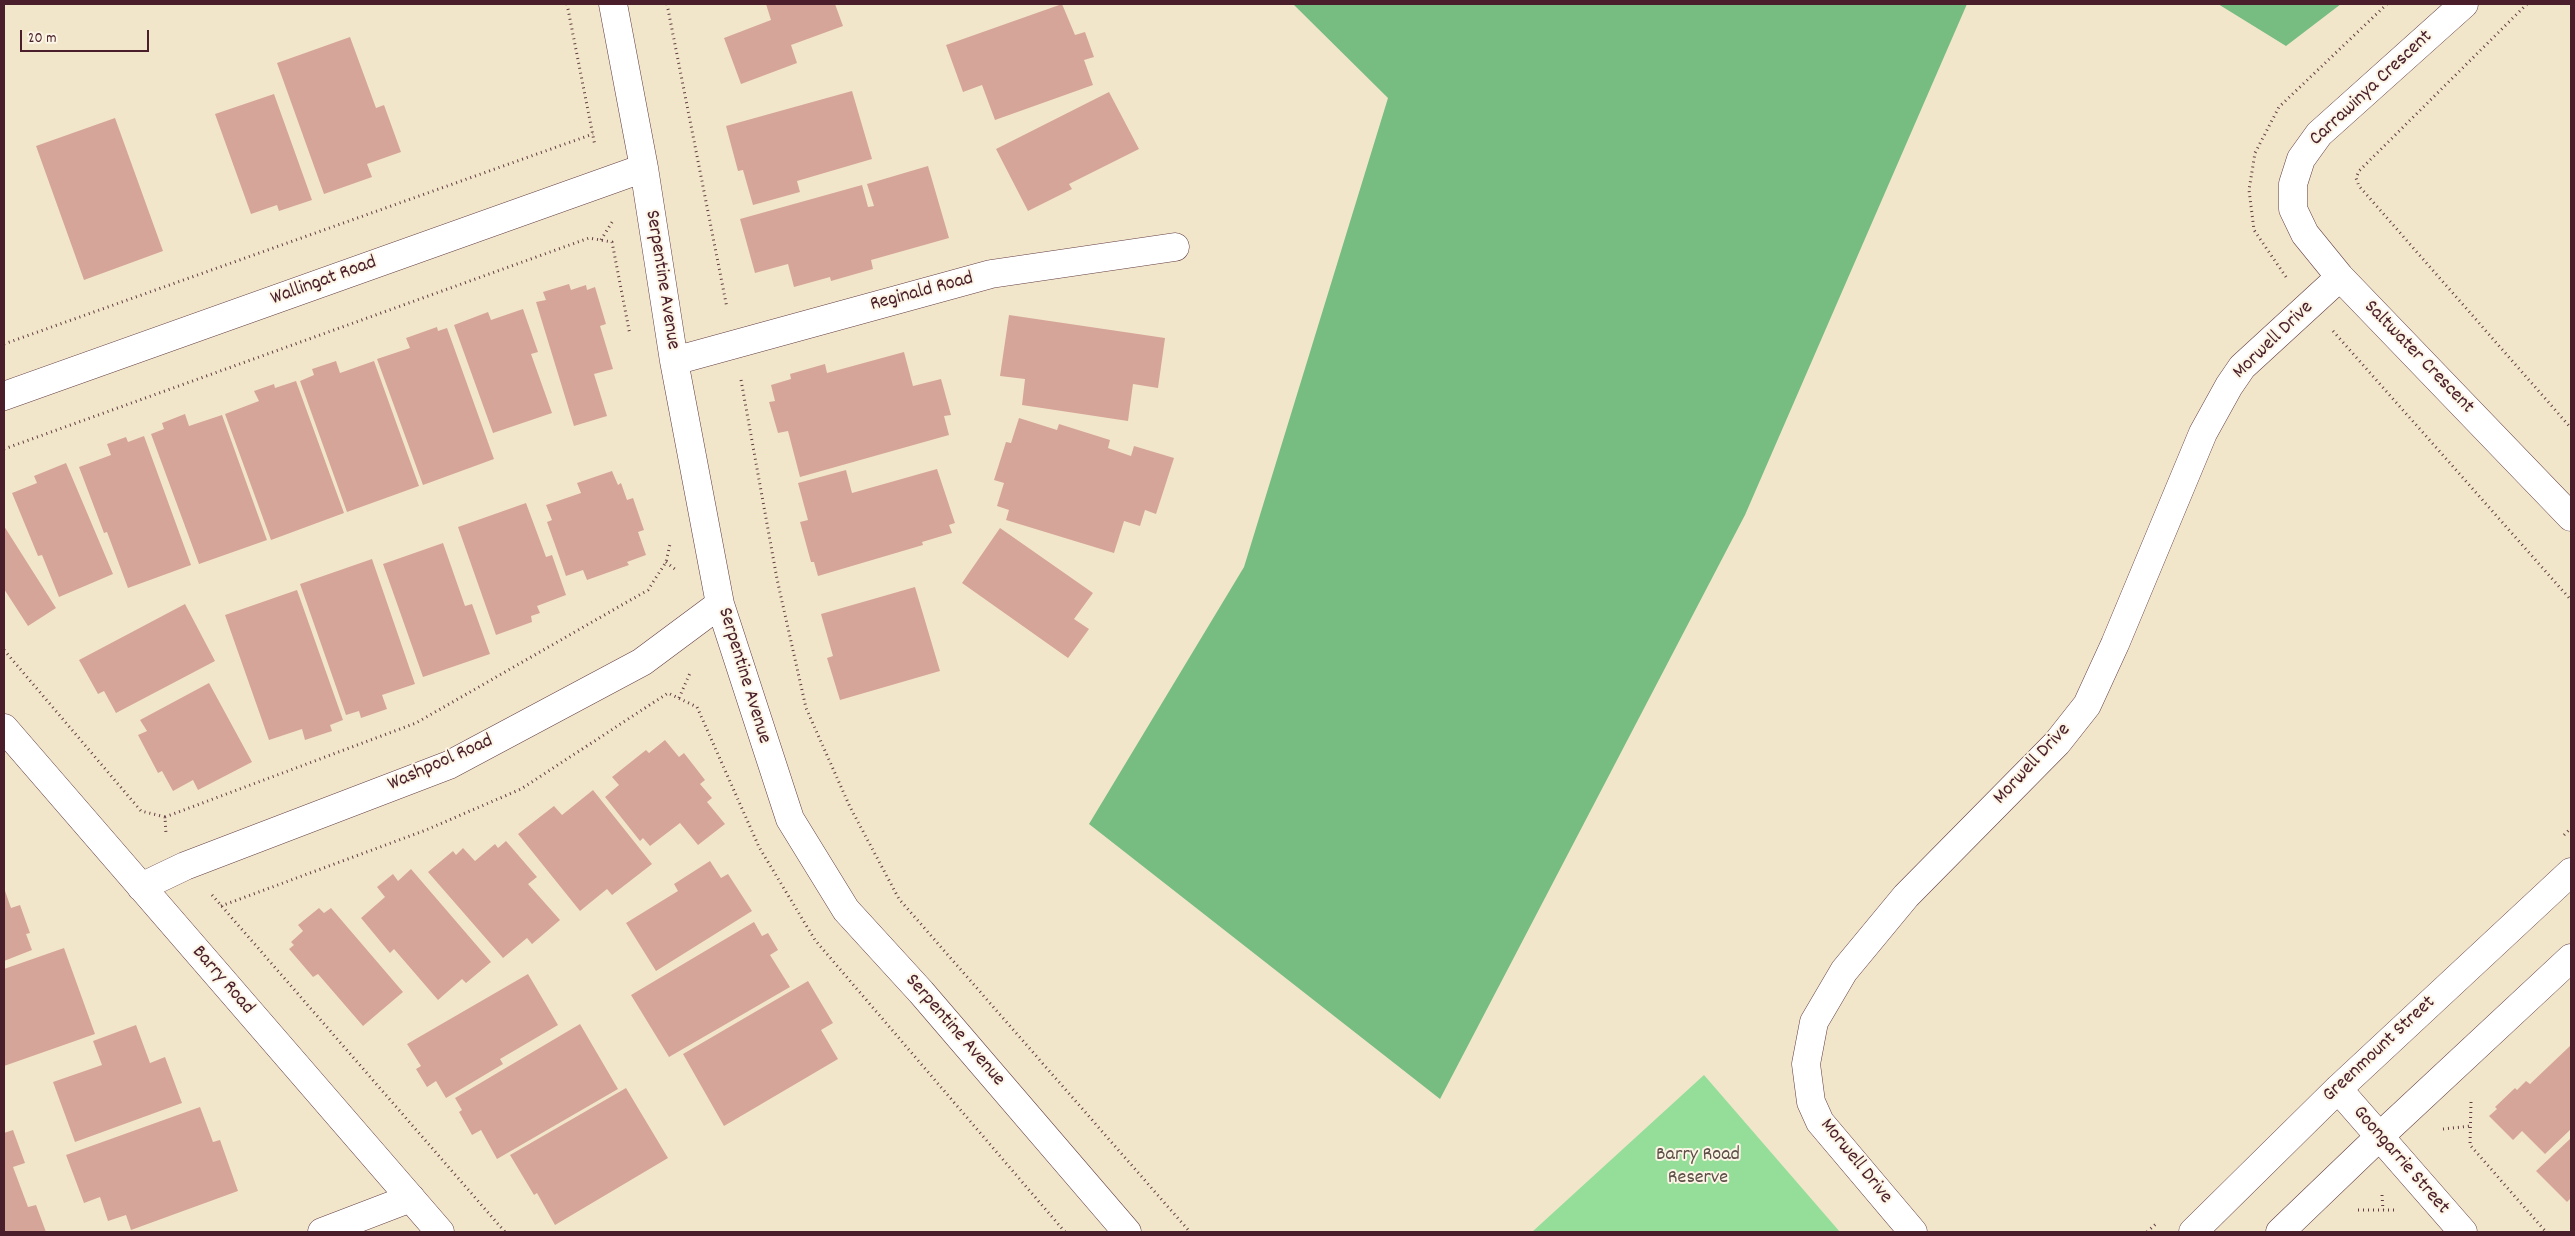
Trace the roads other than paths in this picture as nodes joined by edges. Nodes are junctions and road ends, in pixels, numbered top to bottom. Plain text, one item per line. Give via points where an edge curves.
1 (613, 4) edge
2 (2464, 4) edge
3 (644, 168) junction
4 (2293, 184) joint
5 (1175, 247) dead end
6 (2340, 277) junction
7 (674, 361) junction
8 (4, 396) edge
9 (2571, 517) edge
10 (720, 604) junction
11 (4, 728) edge
12 (2571, 872) edge
13 (141, 887) junction
14 (2571, 958) edge
15 (2338, 1088) junction
16 (2378, 1137) junction
17 (411, 1198) junction
18 (322, 1232) edge
19 (440, 1232) edge
20 (1126, 1232) edge
21 (1913, 1232) edge
22 (2193, 1232) edge
23 (2280, 1232) edge
24 (2463, 1232) edge

1 - 3 street, Serpentine Avenue
2 - 4 street, Carrawinya Crescent via 2319,134 2301,159
3 - 7 street, Serpentine Avenue
3 - 8 street, Wallingat Road
4 - 6 street, Saltwater Crescent via 2293,209 2305,234
5 - 7 street, Reginald Road via 991,274
6 - 9 street, Saltwater Crescent
6 - 21 street, Morwell Drive via 2242,366 2224,394 2203,434 2087,706 2057,743 1906,896 1844,971 1814,1022 1806,1064 1811,1102 1820,1122
7 - 10 street, Serpentine Avenue
10 - 13 street, Washpool Road via 642,662 448,765 185,866
10 - 20 street, Serpentine Avenue via 790,819 846,910 921,992
11 - 13 street, Barry Road
12 - 15 street, Greenmount Street
13 - 17 street, Barry Road
14 - 16 street
15 - 16 street, Goongarrie Street
15 - 22 street, Greenmount Street
16 - 23 street
16 - 24 street, Goongarrie Street
17 - 18 street
17 - 19 street, Barry Road

